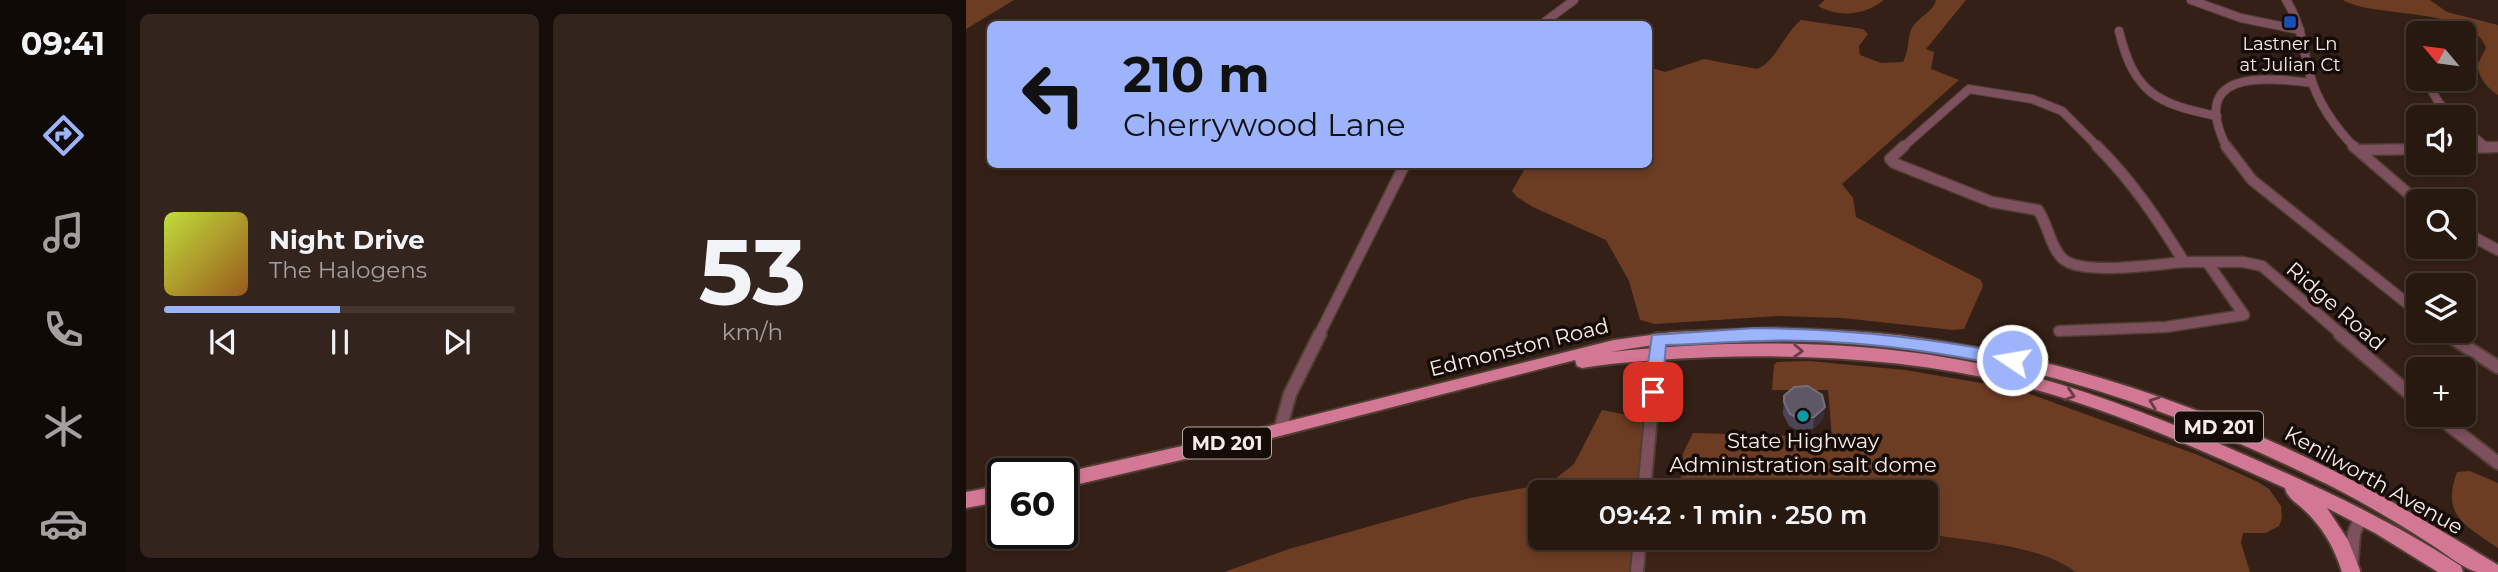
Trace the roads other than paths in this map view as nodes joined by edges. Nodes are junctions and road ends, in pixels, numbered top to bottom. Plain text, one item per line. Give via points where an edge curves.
1 (1574, 0) edge
2 (2191, 0) edge
3 (2286, 0) edge
4 (1546, 21) edge
5 (2300, 30) junction
6 (2119, 31) dead end
7 (2312, 83) junction
8 (2217, 116) junction
9 (2476, 138) edge
10 (2498, 147) edge
11 (2476, 148) edge
12 (2487, 148) junction
13 (2406, 149) edge
14 (2359, 150) junction
15 (1403, 168) edge
16 (2406, 191) edge
17 (2476, 238) edge
18 (2498, 250) edge
19 (2207, 262) junction
20 (2184, 263) junction
21 (2406, 302) edge
22 (2059, 331) dead end
23 (2461, 343) edge
24 (1657, 347) junction
25 (2498, 367) edge
26 (2406, 391) edge
27 (2452, 427) edge
28 (1280, 430) junction
29 (2498, 463) edge
30 (2269, 473) junction
31 (1078, 477) edge
32 (1645, 480) edge
33 (987, 496) edge
34 (966, 500) edge
35 (2361, 517) junction
36 (2436, 537) junction
37 (1639, 550) edge
38 (2351, 571) edge
39 (1637, 572) edge
40 (2454, 572) edge
41 (2493, 572) edge

1 - 4 street
2 - 5 street via 2241,18
3 - 5 street
5 - 7 street
6 - 8 street via 2129,69 2144,90 2173,106
7 - 8 street via 2273,78 2238,82 2220,93
7 - 14 street via 2329,114
8 - 21 street via 2223,143 2243,171
9 - 12 street
10 - 12 street
11 - 12 street
13 - 14 street
14 - 16 street
15 - 28 street via 1290,394
17 - 18 street
19 - 20 street
19 - 22 street via 2244,315 2166,327
19 - 26 street, Ridge Road via 2240,260 2262,266
20 - 20 street via 2125,174 2069,117 2050,105 1969,89 1890,159 1985,200 2038,210 2062,258 2072,265
23 - 25 street
24 - 28 main road, Edmonston Road / MD 201 via 1597,349
24 -> 30 main road, Kenilworth Avenue / MD 201 via 1850,352 1972,369 2095,403
24 - 32 street
36 -> 24 main road, Kenilworth Avenue / MD 201 via 2350,487 2247,438 2160,403 2052,369 1941,347 1858,337 1768,334
27 - 29 street
28 - 31 main road, Edmonston Road / MD 201
30 - 35 main road, Kenilworth Avenue / MD 201
30 - 38 main road via 2330,523
33 - 34 main road
35 - 36 main road via 2384,517
35 - 38 street via 2354,533
35 - 40 main road, Kenilworth Avenue / MD 201
36 - 41 main road, Kenilworth Avenue / MD 201
37 - 39 street

